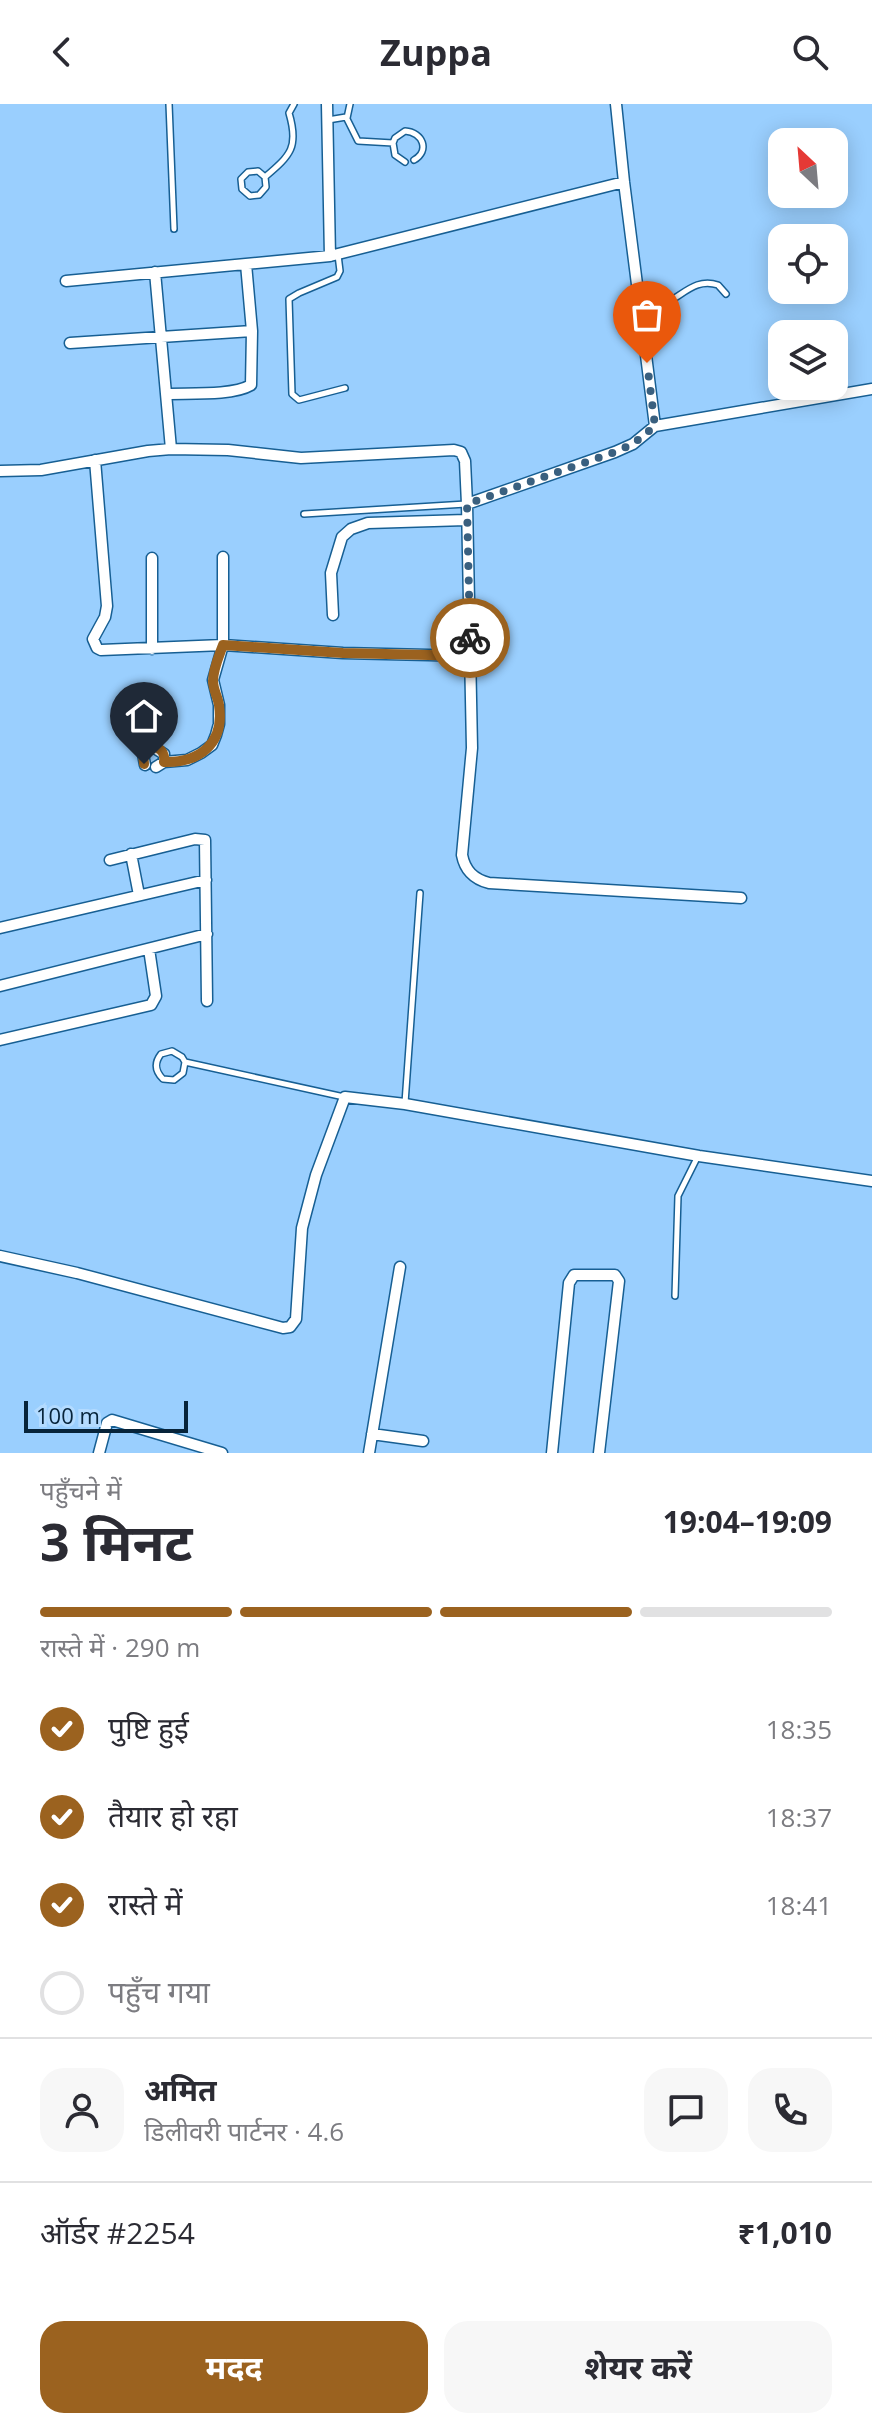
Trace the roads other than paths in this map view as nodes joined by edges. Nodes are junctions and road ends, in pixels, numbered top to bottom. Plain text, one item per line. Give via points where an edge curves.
1 (169, 104) edge
2 (294, 104) edge
3 (327, 104) edge
4 (350, 104) edge
5 (616, 104) edge
6 (347, 118) junction
7 (328, 120) junction
8 (393, 143) junction
9 (414, 160) dead end
10 (405, 162) dead end
11 (265, 177) junction
12 (624, 182) junction
13 (174, 229) dead end
14 (334, 255) junction
15 (246, 264) junction
16 (155, 272) junction
17 (66, 281) dead end
18 (726, 294) dead end
19 (640, 310) junction
20 (252, 331) junction
21 (162, 338) junction
22 (70, 343) dead end
23 (345, 388) dead end
24 (872, 389) edge
25 (167, 394) junction
26 (655, 426) junction
27 (171, 449) junction
28 (95, 460) junction
29 (0, 471) edge
30 (467, 504) junction
31 (304, 514) dead end
32 (466, 520) junction
33 (223, 557) dead end
34 (152, 558) dead end
35 (333, 615) dead end
36 (223, 645) junction
37 (152, 649) junction
38 (471, 656) junction
39 (155, 765) dead end
40 (131, 854) junction
41 (110, 860) dead end
42 (206, 880) junction
43 (420, 893) dead end
44 (139, 895) junction
45 (741, 898) dead end
46 (0, 928) edge
47 (207, 934) junction
48 (149, 949) junction
49 (0, 986) edge
50 (207, 1001) dead end
51 (0, 1040) edge
52 (185, 1062) junction
53 (345, 1097) junction
54 (405, 1104) junction
55 (699, 1156) junction
56 (872, 1181) edge
57 (0, 1256) edge
58 (400, 1267) dead end
59 (675, 1296) dead end
60 (372, 1434) junction
61 (403, 1438) junction
62 (423, 1441) dead end
63 (99, 1453) edge
64 (222, 1453) edge
65 (369, 1453) edge
66 (400, 1453) edge
67 (552, 1453) edge
68 (599, 1453) edge

1 - 13 lane
2 - 11 lane via 289,113 295,136 292,149
3 - 7 street
4 - 6 lane
5 - 12 street
6 - 7 lane
6 - 8 lane via 358,141
7 - 14 street
8 - 9 lane via 405,131 417,134 423,150
8 - 10 lane via 395,155
11 - 11 lane via 266,187 259,195 242,189 241,179 248,172
12 - 14 street
12 - 19 street
14 - 15 street
14 - 23 lane via 337,277 289,301 292,394 299,400
15 - 16 street
15 - 20 street
16 - 17 street
16 - 21 street
18 - 19 lane via 718,285 704,283
19 - 26 street
20 - 21 street
20 - 25 street via 250,387
21 - 22 street
21 - 25 street
24 - 26 street
25 - 27 street
26 - 30 street via 615,452
27 - 28 street
27 - 30 street via 301,458 458,450 465,461
28 - 29 street
28 - 37 street via 107,606 94,643 101,650
30 - 31 lane
30 - 32 street
32 - 35 street via 368,523 351,529 342,537 331,573
32 - 38 street
33 - 36 street
34 - 37 street
36 - 37 street
36 - 38 street
36 - 39 street via 213,680 219,705 216,735 207,749 187,760
38 - 45 street via 471,768 462,855 471,874 489,883
40 - 41 street
40 - 42 street via 203,838
40 - 44 street
42 - 44 street
42 - 47 street
43 - 54 lane
44 - 46 street
47 - 48 street
47 - 50 street
48 - 49 street
48 - 51 street via 156,996 151,1005
52 - 52 lane via 183,1073 174,1080 163,1079 156,1070 158,1059 167,1052 178,1053
52 - 53 lane
53 - 54 street
53 - 57 street via 309,1199 296,1319 290,1327
54 - 55 street
55 - 56 street
55 - 59 lane via 678,1196
58 - 60 street
60 - 61 street
60 - 65 street
61 - 62 street
61 - 66 street
63 - 64 street via 112,1420
67 - 68 street via 569,1283 574,1275 587,1274 615,1275 619,1281

